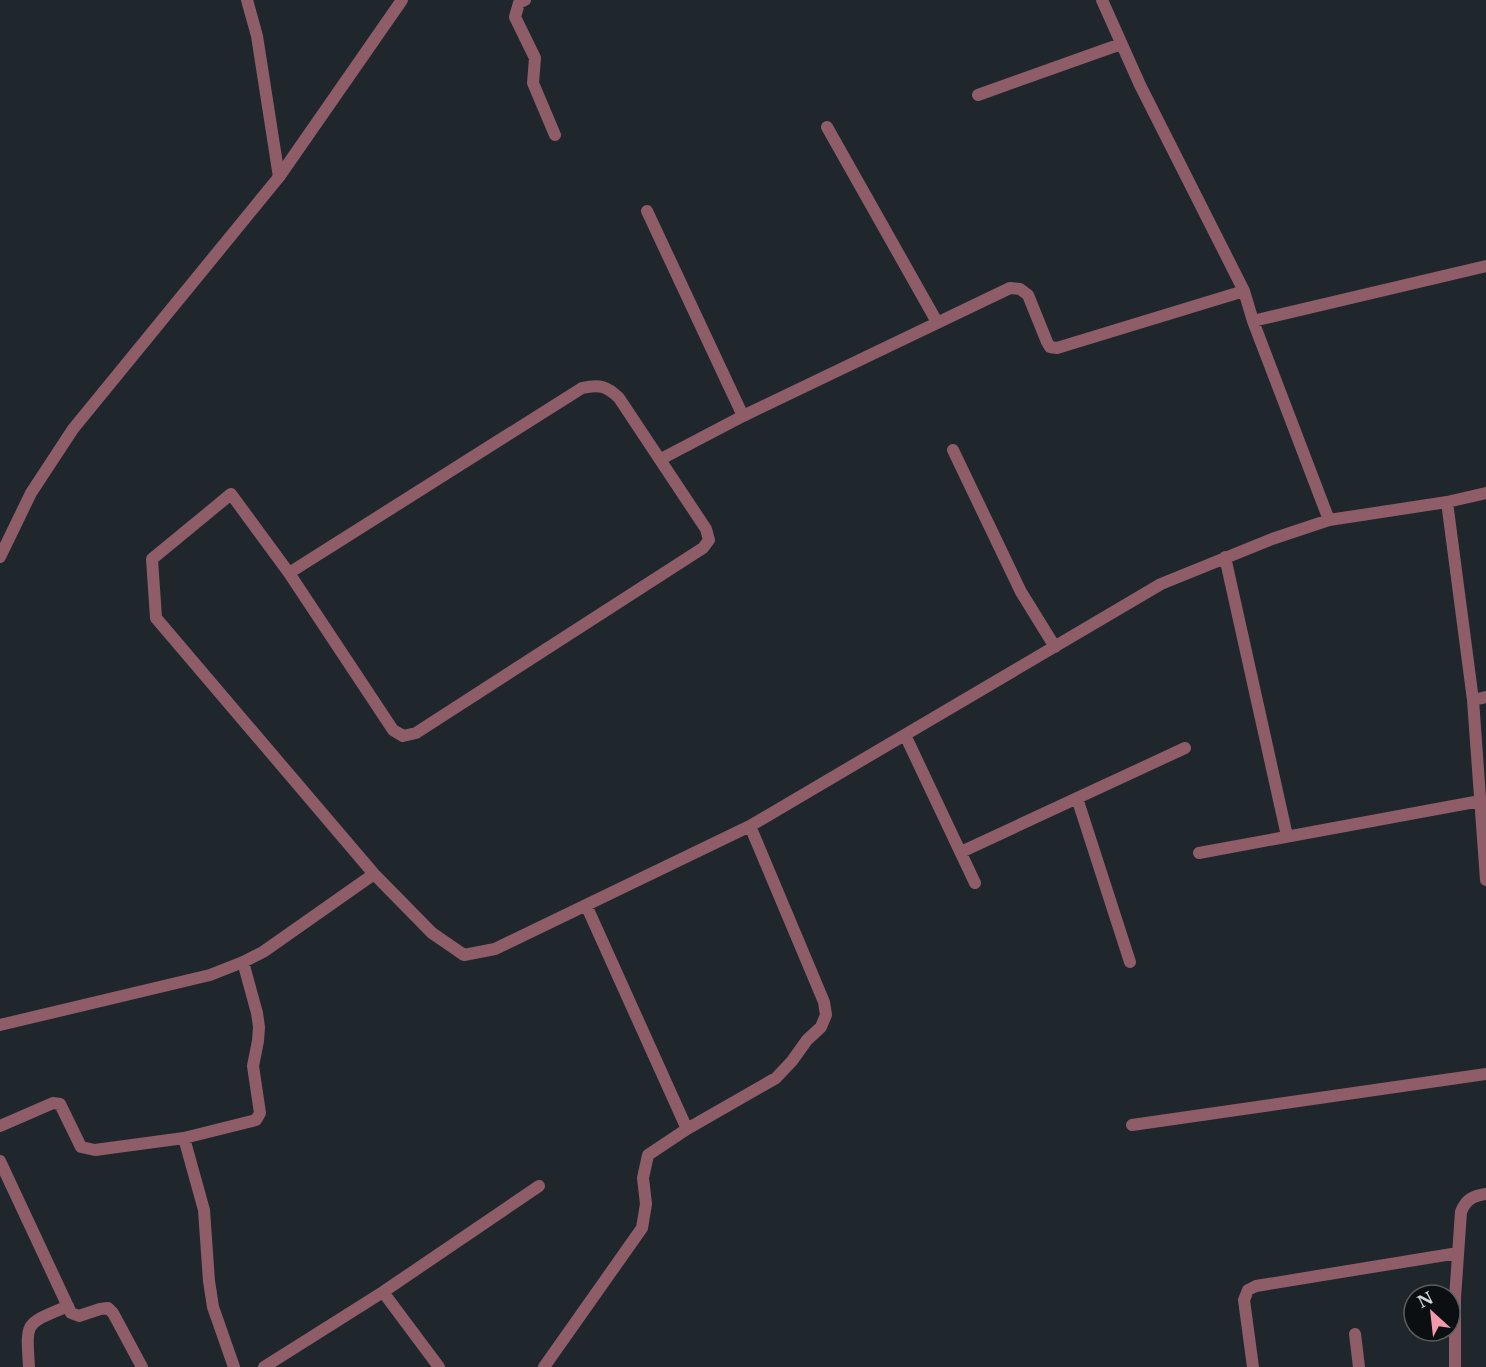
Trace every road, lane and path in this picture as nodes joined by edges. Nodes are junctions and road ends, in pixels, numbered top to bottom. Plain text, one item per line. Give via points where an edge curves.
1 (247, 0) edge
2 (402, 0) edge
3 (525, 0) edge
4 (1102, 0) edge
5 (1122, 44) junction
6 (978, 95) dead end
7 (827, 127) dead end
8 (555, 135) dead end
9 (279, 177) junction
10 (648, 211) dead end
11 (1486, 266) edge
12 (1244, 291) junction
13 (1253, 321) junction
14 (937, 322) junction
15 (743, 417) junction
16 (953, 450) dead end
17 (661, 459) junction
18 (1486, 493) edge
19 (1447, 502) junction
20 (1329, 520) junction
21 (0, 557) edge
22 (1225, 557) junction
23 (289, 573) junction
24 (1055, 647) junction
25 (1486, 697) edge
26 (1473, 700) junction
27 (905, 735) junction
28 (1185, 748) dead end
29 (1077, 798) junction
30 (1480, 801) junction
31 (750, 826) junction
32 (1287, 836) junction
33 (961, 852) junction
34 (1199, 853) dead end
35 (374, 874) junction
36 (1486, 880) edge
37 (975, 883) dead end
38 (586, 905) junction
39 (243, 962) junction
40 (1130, 962) dead end
41 (0, 1025) edge
42 (1486, 1074) edge
43 (1132, 1125) dead end
44 (0, 1126) edge
45 (687, 1129) junction
46 (183, 1138) junction
47 (0, 1161) edge
48 (539, 1186) dead end
49 (1486, 1194) edge
50 (1458, 1253) junction
51 (383, 1292) junction
52 (68, 1306) junction
53 (1355, 1334) dead end
54 (30, 1367) edge
55 (142, 1367) edge
56 (234, 1367) edge
57 (264, 1367) edge
58 (439, 1367) edge
59 (544, 1367) edge
60 (1253, 1367) edge
61 (1359, 1367) edge
62 (1455, 1367) edge

1 - 9 street
2 - 9 street
3 - 8 street via 519,3 515,17 535,58 533,83
4 - 5 street
5 - 6 street
5 - 12 street
7 - 14 street
9 - 21 street via 73,429 31,493
10 - 15 street
11 - 13 street
12 - 13 street
12 - 14 street via 1057,348 1050,347 1028,295 1020,289 1010,288
13 - 20 street
14 - 15 street
15 - 17 street
16 - 24 street via 1021,592
17 - 23 street via 609,388 582,388
17 - 23 street via 706,529 709,540 703,548 416,733 404,736 393,730
18 - 19 street
19 - 20 street
19 - 26 street
20 - 22 street
22 - 24 street via 1161,584
22 - 32 street
23 - 35 street via 231,494 152,559 156,618
24 - 27 street
25 - 26 street
26 - 30 street
27 - 31 street
27 - 33 street
28 - 29 street
29 - 33 street
29 - 40 street
30 - 32 street
30 - 36 street
31 - 38 street
31 - 45 street via 826,1015 821,1027 776,1078
32 - 34 street
33 - 37 street
35 - 38 street via 432,933 464,955 495,949
35 - 39 street
38 - 45 street
39 - 41 street via 198,978
39 - 46 street via 259,1027 252,1066 261,1113 256,1120
42 - 43 street
44 - 46 street via 53,1103 60,1104 76,1140 88,1149
45 - 59 street via 648,1155 643,1178 646,1204 642,1228
46 - 56 street via 204,1210 213,1307
47 - 52 street
48 - 51 street
49 - 50 street via 1464,1202
50 - 60 street via 1248,1290 1244,1300
50 - 62 street
51 - 57 street
51 - 58 street
52 - 54 street via 28,1328
52 - 55 street via 74,1316 108,1308
53 - 61 street

